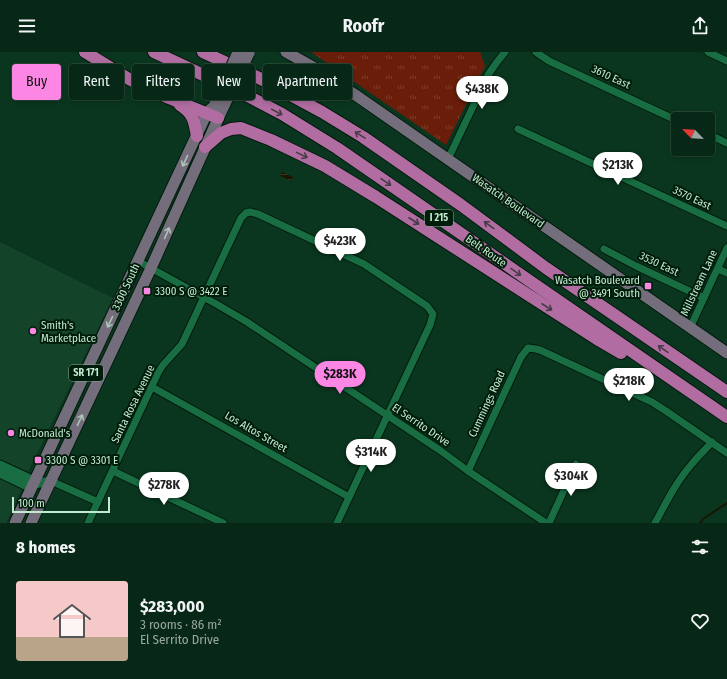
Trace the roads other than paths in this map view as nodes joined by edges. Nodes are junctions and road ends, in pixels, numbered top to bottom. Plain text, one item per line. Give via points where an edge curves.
1 (85, 52) edge
2 (154, 52) edge
3 (204, 52) edge
4 (246, 52) edge
5 (286, 52) edge
6 (504, 52) edge
7 (536, 52) edge
8 (708, 52) edge
9 (727, 61) edge
10 (132, 80) edge
11 (172, 100) edge
12 (176, 100) edge
13 (216, 111) junction
14 (671, 117) edge
15 (518, 129) dead end
16 (197, 136) junction
17 (715, 137) edge
18 (727, 143) edge
19 (205, 146) junction
20 (448, 159) junction
21 (727, 226) edge
22 (727, 248) edge
23 (604, 249) dead end
24 (138, 261) junction
25 (151, 268) junction
26 (718, 269) junction
27 (727, 273) edge
28 (204, 297) junction
29 (704, 298) junction
30 (690, 328) junction
31 (727, 353) edge
32 (152, 387) junction
33 (727, 391) edge
34 (711, 406) junction
35 (388, 415) junction
36 (727, 417) edge
37 (712, 442) junction
38 (727, 453) edge
39 (576, 464) dead end
40 (0, 465) edge
41 (113, 471) junction
42 (468, 471) junction
43 (0, 473) edge
44 (51, 481) junction
45 (34, 484) junction
46 (349, 497) junction
47 (98, 502) junction
48 (15, 523) edge
49 (31, 523) edge
50 (88, 523) edge
51 (224, 523) edge
52 (337, 523) edge
53 (547, 523) edge
54 (655, 523) edge

1 - 10 highway
2 -> 34 highway, Belt Route / I 215 via 252,98 337,148
33 -> 3 highway, Belt Route / I 215 via 546,268 363,137 261,79
4 - 13 main road, 3300 South / SR 171, bridge
5 - 20 main road, Wasatch Boulevard via 313,66
6 - 20 street via 488,75
7 - 14 street, 3610 East via 549,61
8 - 9 street
11 - 16 highway via 187,109 194,119
12 - 13 highway
13 - 16 main road, 3300 South / SR 171
13 - 19 main road, 3300 South / SR 171
15 - 21 street, 3570 East
16 -> 24 main road, 3300 South / SR 171
17 - 18 street
25 -> 19 main road, 3300 South / SR 171
19 -> 34 highway via 221,133 241,128 325,166 597,339
20 - 30 main road, Wasatch Boulevard
22 - 26 street, Millstream Lane
23 - 29 street, 3530 East
24 - 25 street, El Serrito Drive
24 -> 45 main road, 3300 South / SR 171
25 - 28 street, El Serrito Drive
44 -> 25 main road, 3300 South / SR 171
26 - 27 street
26 - 29 street, Millstream Lane
28 - 32 street, Santa Rosa Avenue via 182,344 163,365
28 - 35 street, El Serrito Drive via 232,312
28 - 35 street, Santa Rosa Avenue via 240,221 250,212 364,264 427,306 433,314
29 - 30 street, Millstream Lane
30 - 31 main road, Wasatch Boulevard
32 - 41 street, Santa Rosa Avenue
32 - 46 street, Los Altos Street
34 - 36 highway, Belt Route / I 215
35 - 42 street, El Serrito Drive
35 - 46 street
37 - 38 street
37 - 42 street, Cummings Road via 652,402 540,350 528,348 521,357
37 - 54 street via 691,464
39 - 53 street
40 - 45 street via 28,478
41 - 47 street, Santa Rosa Avenue
41 - 51 street
42 - 53 street, El Serrito Drive
43 - 45 street via 25,484
44 - 45 street
44 - 47 street
44 - 49 main road, 3300 South / SR 171
45 - 48 main road, 3300 South / SR 171
46 - 52 street
47 - 50 street, Santa Rosa Avenue

